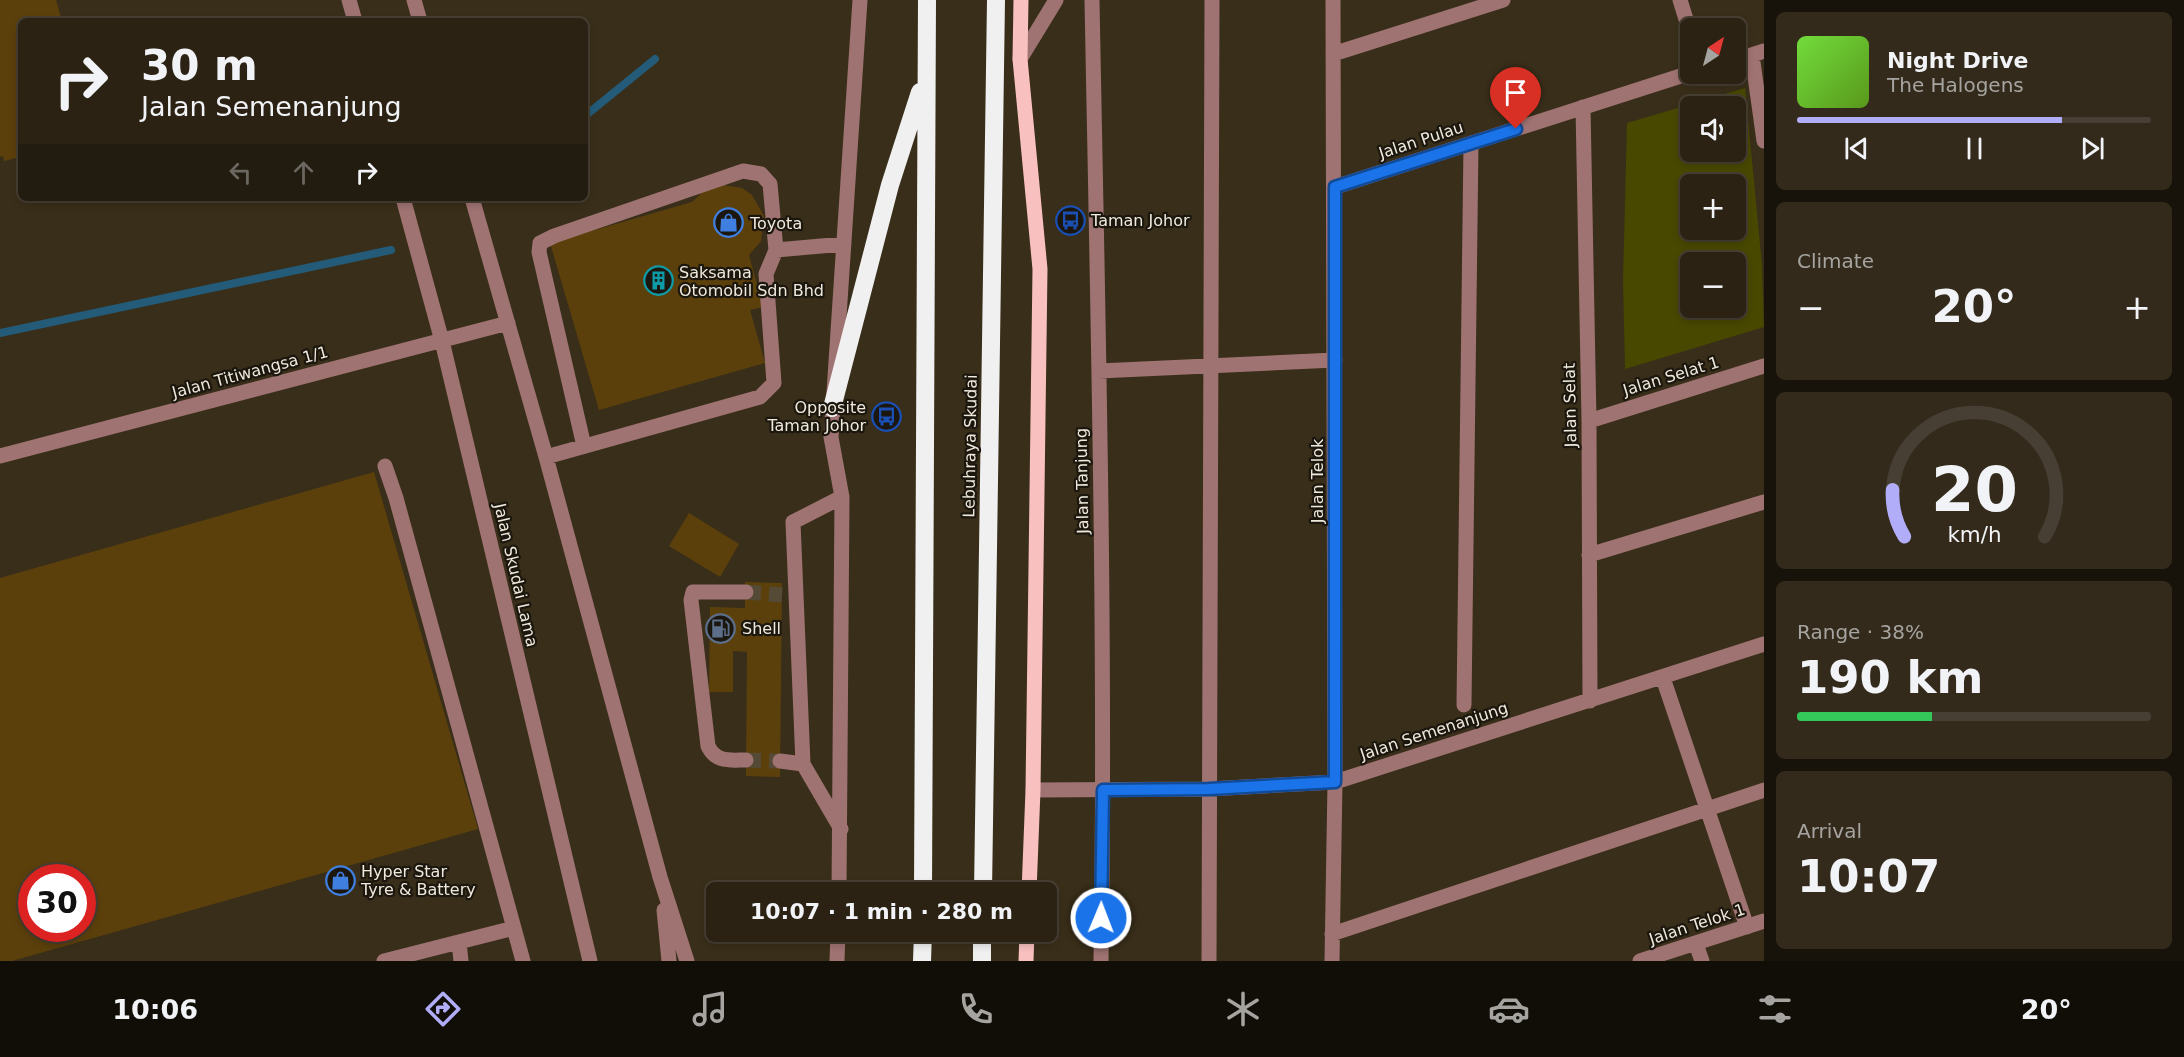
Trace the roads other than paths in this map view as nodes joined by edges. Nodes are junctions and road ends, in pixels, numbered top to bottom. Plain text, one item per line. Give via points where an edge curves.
1 (349, 0) edge
2 (414, 0) edge
3 (860, 0) edge
4 (927, 0) edge
5 (996, 0) edge
6 (1021, 0) edge
7 (1056, 0) edge
8 (1092, 0) edge
9 (1212, 0) edge
10 (1333, 0) edge
11 (1503, 0) edge
12 (1680, 0) edge
13 (354, 18) edge
14 (419, 18) edge
15 (1686, 18) edge
16 (1758, 53) edge
17 (1333, 54) junction
18 (1020, 59) junction
19 (1680, 76) edge
20 (925, 78) junction
21 (1583, 107) junction
22 (1764, 141) edge
23 (1471, 144) junction
24 (1335, 187) junction
25 (404, 201) edge
26 (473, 201) edge
27 (844, 244) junction
28 (776, 250) junction
29 (508, 323) junction
30 (442, 340) junction
31 (1335, 360) junction
32 (1211, 365) junction
33 (1764, 366) edge
34 (1100, 371) junction
35 (832, 408) junction
36 (1589, 421) junction
37 (584, 446) junction
38 (0, 456) edge
39 (546, 457) junction
40 (385, 466) dead end
41 (842, 497) junction
42 (1764, 502) edge
43 (1589, 555) junction
44 (746, 592) tunnel mouth
45 (1764, 645) edge
46 (1663, 678) junction
47 (1590, 701) junction
48 (1464, 705) dead end
49 (746, 760) tunnel mouth
50 (780, 761) tunnel mouth
51 (803, 764) junction
52 (1335, 782) junction
53 (1209, 789) junction
54 (1033, 790) junction
55 (1103, 790) junction
56 (1764, 790) edge
57 (1706, 809) junction
58 (841, 829) junction
59 (660, 877) junction
60 (839, 882) edge
61 (923, 882) edge
62 (983, 882) edge
63 (1029, 882) edge
64 (1764, 921) edge
65 (1747, 927) junction
66 (514, 928) junction
67 (1332, 934) junction
68 (459, 942) junction
69 (837, 942) edge
70 (922, 942) edge
71 (982, 942) edge
72 (1027, 942) edge
73 (1696, 944) junction
74 (384, 961) edge
75 (460, 961) edge
76 (523, 961) edge
77 (590, 961) edge
78 (669, 961) edge
79 (687, 961) edge
80 (837, 961) edge
81 (922, 961) edge
82 (982, 961) edge
83 (1026, 961) edge
84 (1101, 961) edge
85 (1209, 961) edge
86 (1332, 961) edge
87 (1640, 961) edge
88 (1702, 961) edge

1 - 13 street
2 - 14 street
3 - 27 street
4 - 20 highway
5 - 62 highway, Lebuhraya Skudai
6 - 18 main road
7 - 18 street
8 - 34 street, Jalan Tanjung
9 - 32 street
10 - 17 street, Jalan Telok
11 - 17 street
12 - 15 street
16 - 22 street
17 - 24 street, Jalan Telok
18 - 54 main road via 1040,269
19 - 21 street, Jalan Pulau
20 - 35 highway via 890,185
20 - 61 highway
21 - 23 street, Jalan Pulau
21 - 36 street, Jalan Selat
23 - 24 street, Jalan Pulau
23 - 48 street
24 - 31 street, Jalan Telok
25 - 30 street, Jalan Skudai Lama
26 - 29 street
27 - 28 street
27 - 35 street
28 - 37 street via 766,274 774,383 760,397
28 - 37 street via 770,184 760,174 743,171 540,243
29 - 30 street, Jalan Titiwangsa 1/1
29 - 39 street
30 - 38 street, Jalan Titiwangsa 1/1
30 - 77 street, Jalan Skudai Lama
31 - 32 street
31 - 52 street, Jalan Telok
32 - 34 street
32 - 53 street
33 - 36 street, Jalan Selat 1
34 - 55 street, Jalan Tanjung
35 - 41 street via 831,437
36 - 43 street, Jalan Selat
37 - 39 street
39 - 59 street
40 - 66 street
41 - 51 street via 793,522 789,595
41 - 58 street
42 - 43 street
43 - 47 street, Jalan Selat
44 - 49 street via 693,592 691,600 708,747 721,760
45 - 46 street, Jalan Semenanjung
46 - 47 street, Jalan Semenanjung
46 - 57 street
47 - 52 street, Jalan Semenanjung
50 - 51 street
51 - 58 street
52 - 53 street, Jalan Semenanjung
52 - 67 street, Jalan Telok
53 - 55 street, Jalan Semenanjung
53 - 85 street
54 - 55 street, Jalan Semenanjung
54 - 63 main road
55 - 84 street, Jalan Tanjung
56 - 57 street
57 - 65 street
57 - 67 street
58 - 60 street
59 - 78 street
59 - 79 street
64 - 65 street, Jalan Telok 1
65 - 73 street, Jalan Telok 1
66 - 68 street
66 - 76 street
67 - 86 street, Jalan Telok
68 - 74 street
68 - 75 street
69 - 80 street
70 - 81 highway
71 - 82 highway
72 - 83 main road
73 - 87 street, Jalan Telok 1
73 - 88 street

